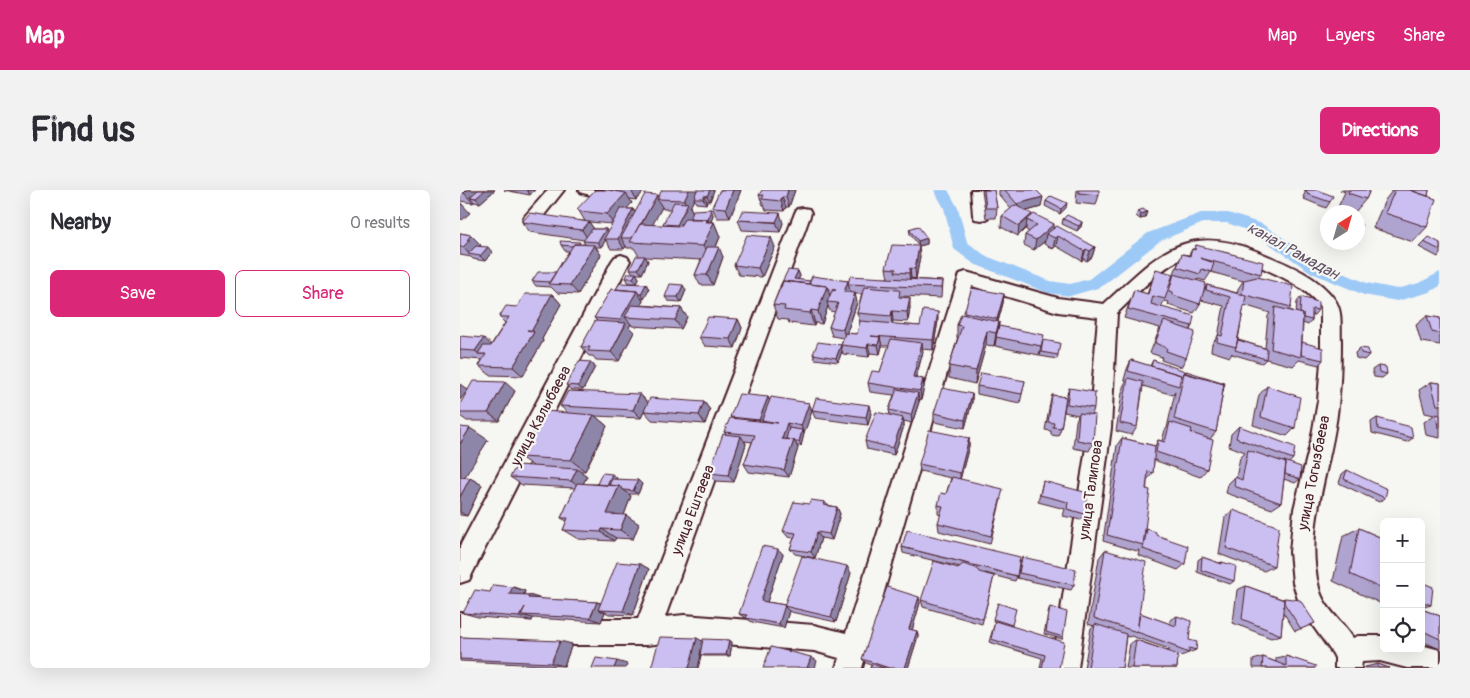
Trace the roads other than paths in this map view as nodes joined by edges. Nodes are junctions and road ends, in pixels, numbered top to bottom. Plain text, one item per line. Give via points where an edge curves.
1 (556, 190) edge
2 (979, 190) edge
3 (802, 213) dead end
4 (981, 215) dead end
5 (530, 220) edge
6 (621, 262) dead end
7 (1108, 311) junction
8 (460, 571) edge
9 (460, 626) edge
10 (646, 632) junction
11 (852, 658) edge
12 (1348, 662) edge
13 (1440, 663) edge
14 (1065, 668) edge

1 - 5 street
2 - 4 street
3 - 10 street, улица Ештаева
6 - 8 street, улица Калыбаева
7 - 11 street via 1058,304 966,278
7 - 12 street, улица Тогызбаева via 1172,256 1192,246 1208,245 1227,247 1261,260 1302,282 1321,295 1330,307 1331,373 1322,440 1302,522 1302,553 1310,600
7 - 14 street, улица Талипова via 1100,428
9 - 10 street
10 - 11 street via 684,628 814,638
12 - 13 street, улица Тогызбаева via 1358,649 1380,648

